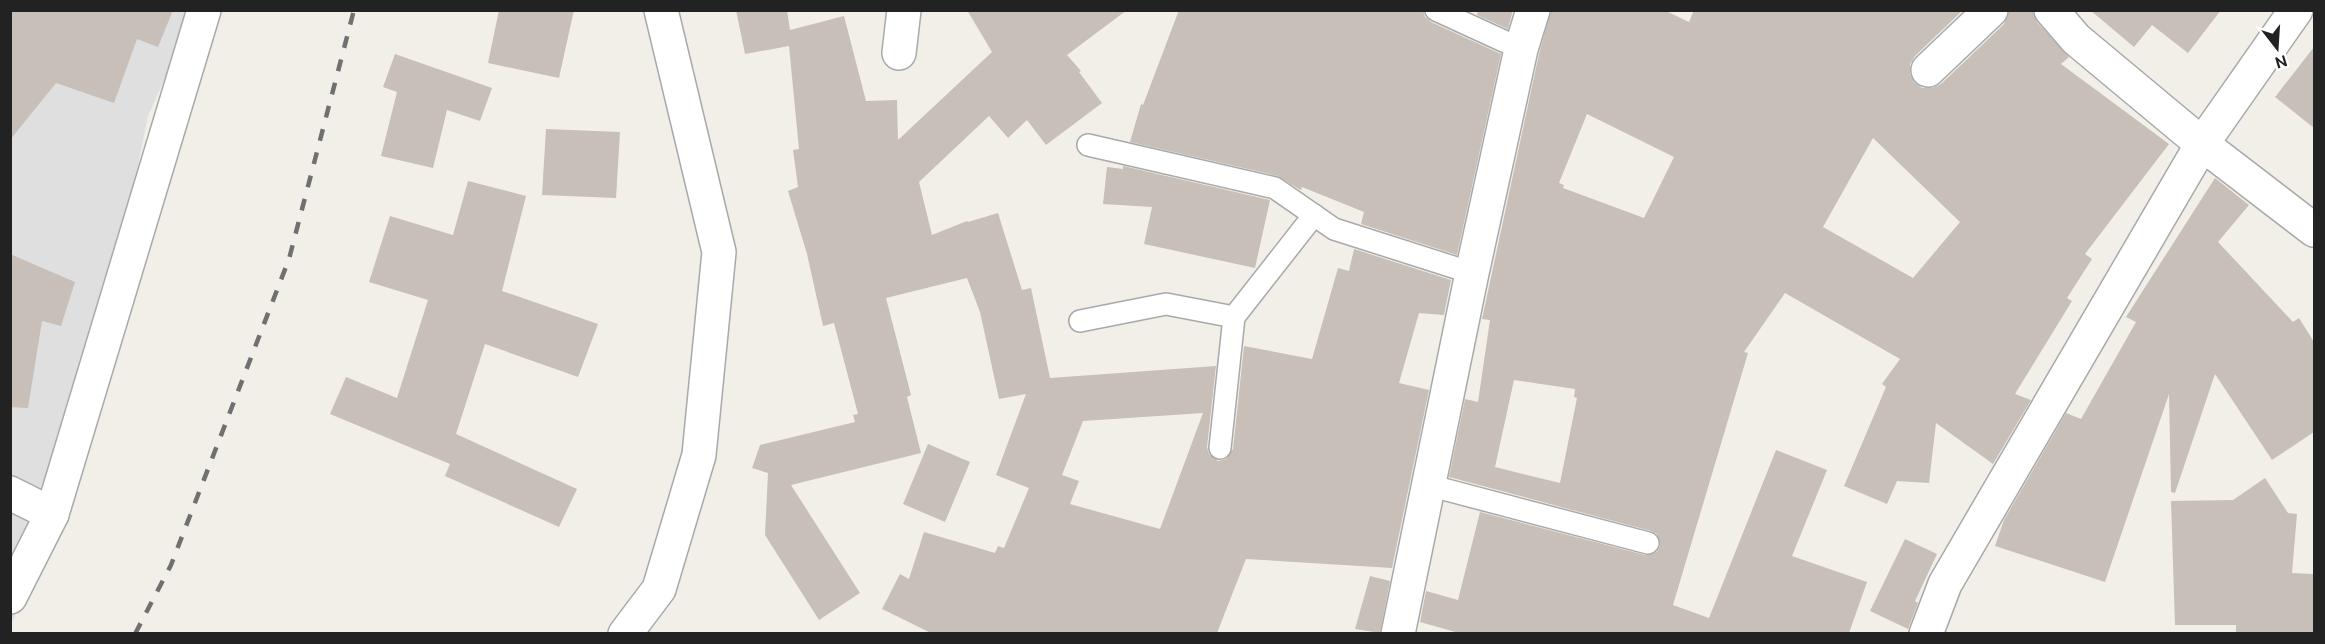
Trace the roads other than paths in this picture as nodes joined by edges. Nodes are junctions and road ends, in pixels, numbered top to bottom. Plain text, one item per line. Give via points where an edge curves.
1 (204, 10) edge
2 (661, 10) edge
3 (904, 10) edge
4 (1436, 10) edge
5 (1533, 10) edge
6 (1991, 10) edge
7 (2051, 10) edge
8 (2296, 10) edge
9 (1521, 49) junction
10 (899, 53) dead end
11 (1928, 69) dead end
12 (2202, 144) junction
13 (1088, 145) dead end
14 (1314, 215) junction
15 (2314, 230) edge
16 (1472, 273) junction
17 (1234, 317) junction
18 (1080, 321) dead end
19 (1220, 448) dead end
20 (1428, 485) junction
21 (10, 494) edge
22 (52, 514) junction
23 (1648, 543) dead end
24 (10, 597) edge
25 (626, 633) edge
26 (1398, 633) edge
27 (1926, 633) edge

1 - 22 street
2 - 25 street via 719,252 699,455 659,589
3 - 10 street
4 - 9 lane
5 - 9 street
6 - 11 street
7 - 12 street via 2076,39
8 - 12 street
9 - 16 street
12 - 15 street
12 - 27 street via 1945,584
13 - 14 lane via 1275,188
14 - 16 lane via 1334,229
14 - 17 lane
16 - 20 street
17 - 18 lane via 1166,304
17 - 19 lane
20 - 23 lane
20 - 26 street
21 - 22 street
22 - 24 street

